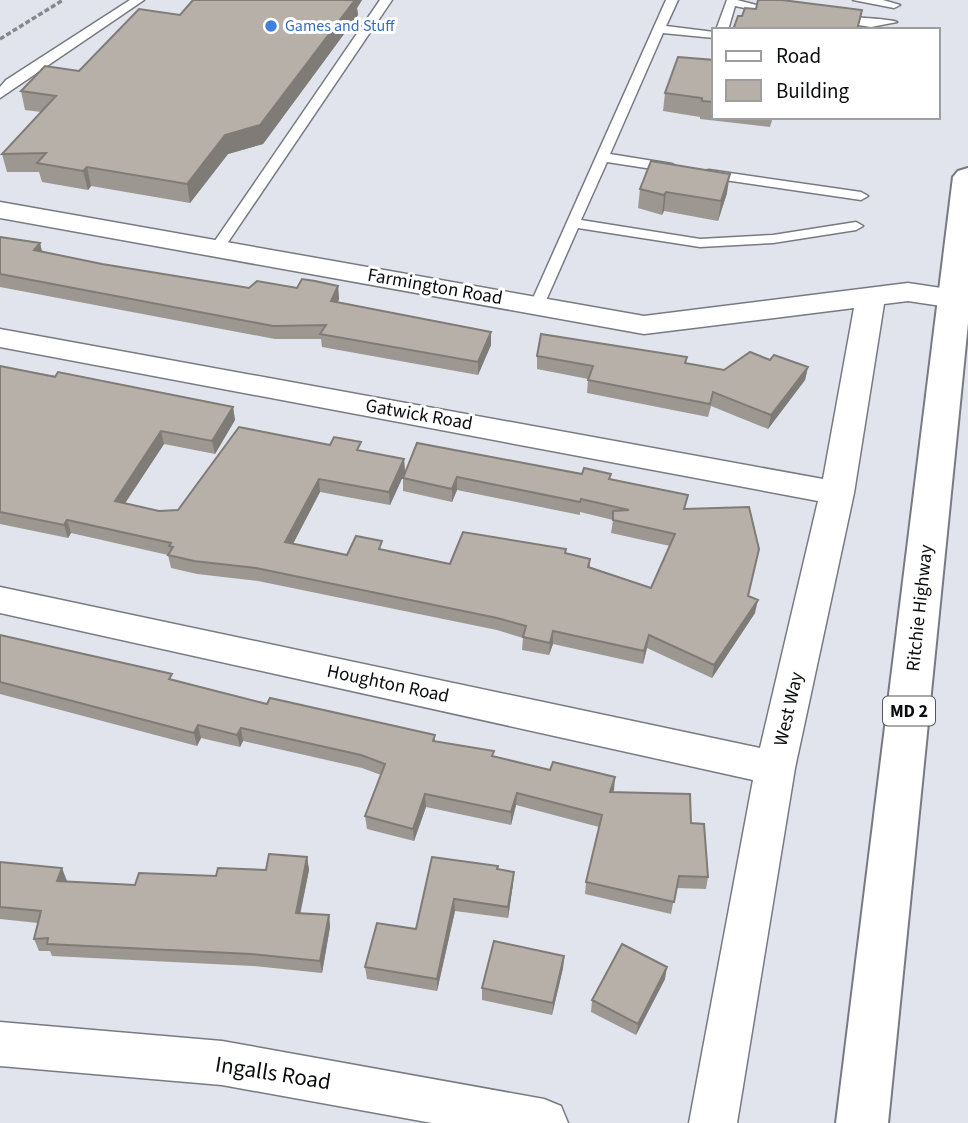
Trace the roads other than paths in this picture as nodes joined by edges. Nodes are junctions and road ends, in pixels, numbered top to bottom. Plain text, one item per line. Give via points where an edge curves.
1 (138, 0) edge
2 (386, 0) edge
3 (672, 0) edge
4 (859, 0) edge
5 (894, 5) dead end
6 (792, 13) edge
7 (819, 17) edge
8 (891, 22) dead end
9 (723, 28) edge
10 (659, 29) junction
11 (712, 35) edge
12 (0, 94) edge
13 (603, 157) junction
14 (672, 168) edge
15 (694, 171) edge
16 (968, 177) edge
17 (861, 196) dead end
18 (0, 210) edge
19 (575, 223) junction
20 (856, 226) dead end
21 (217, 248) junction
22 (871, 296) junction
23 (962, 300) edge
24 (537, 305) junction
25 (0, 338) edge
26 (837, 493) junction
27 (0, 600) edge
28 (775, 768) junction
29 (0, 1044) edge
30 (544, 1123) edge
31 (713, 1123) edge
32 (862, 1123) edge

1 - 12 lane
2 - 21 lane
3 - 10 lane
4 - 5 lane
6 - 9 lane via 731,2
7 - 8 lane
10 - 11 lane
10 - 13 lane
13 - 14 lane
13 - 19 lane
15 - 17 lane
16 - 23 main road, Ritchie Highway / MD 2
18 - 21 street, Farmington Road
19 - 20 lane via 699,243 773,240
19 - 24 lane
21 - 24 street, Farmington Road
22 - 23 street, Farmington Road via 908,292
22 - 24 street, Farmington Road via 643,324
22 - 26 street, West Way
23 - 32 main road, Ritchie Highway / MD 2
25 - 26 street, Gatwick Road
26 - 28 street, West Way
27 - 28 street, Houghton Road
28 - 31 street, West Way
29 - 30 street, Ingalls Road via 222,1063

